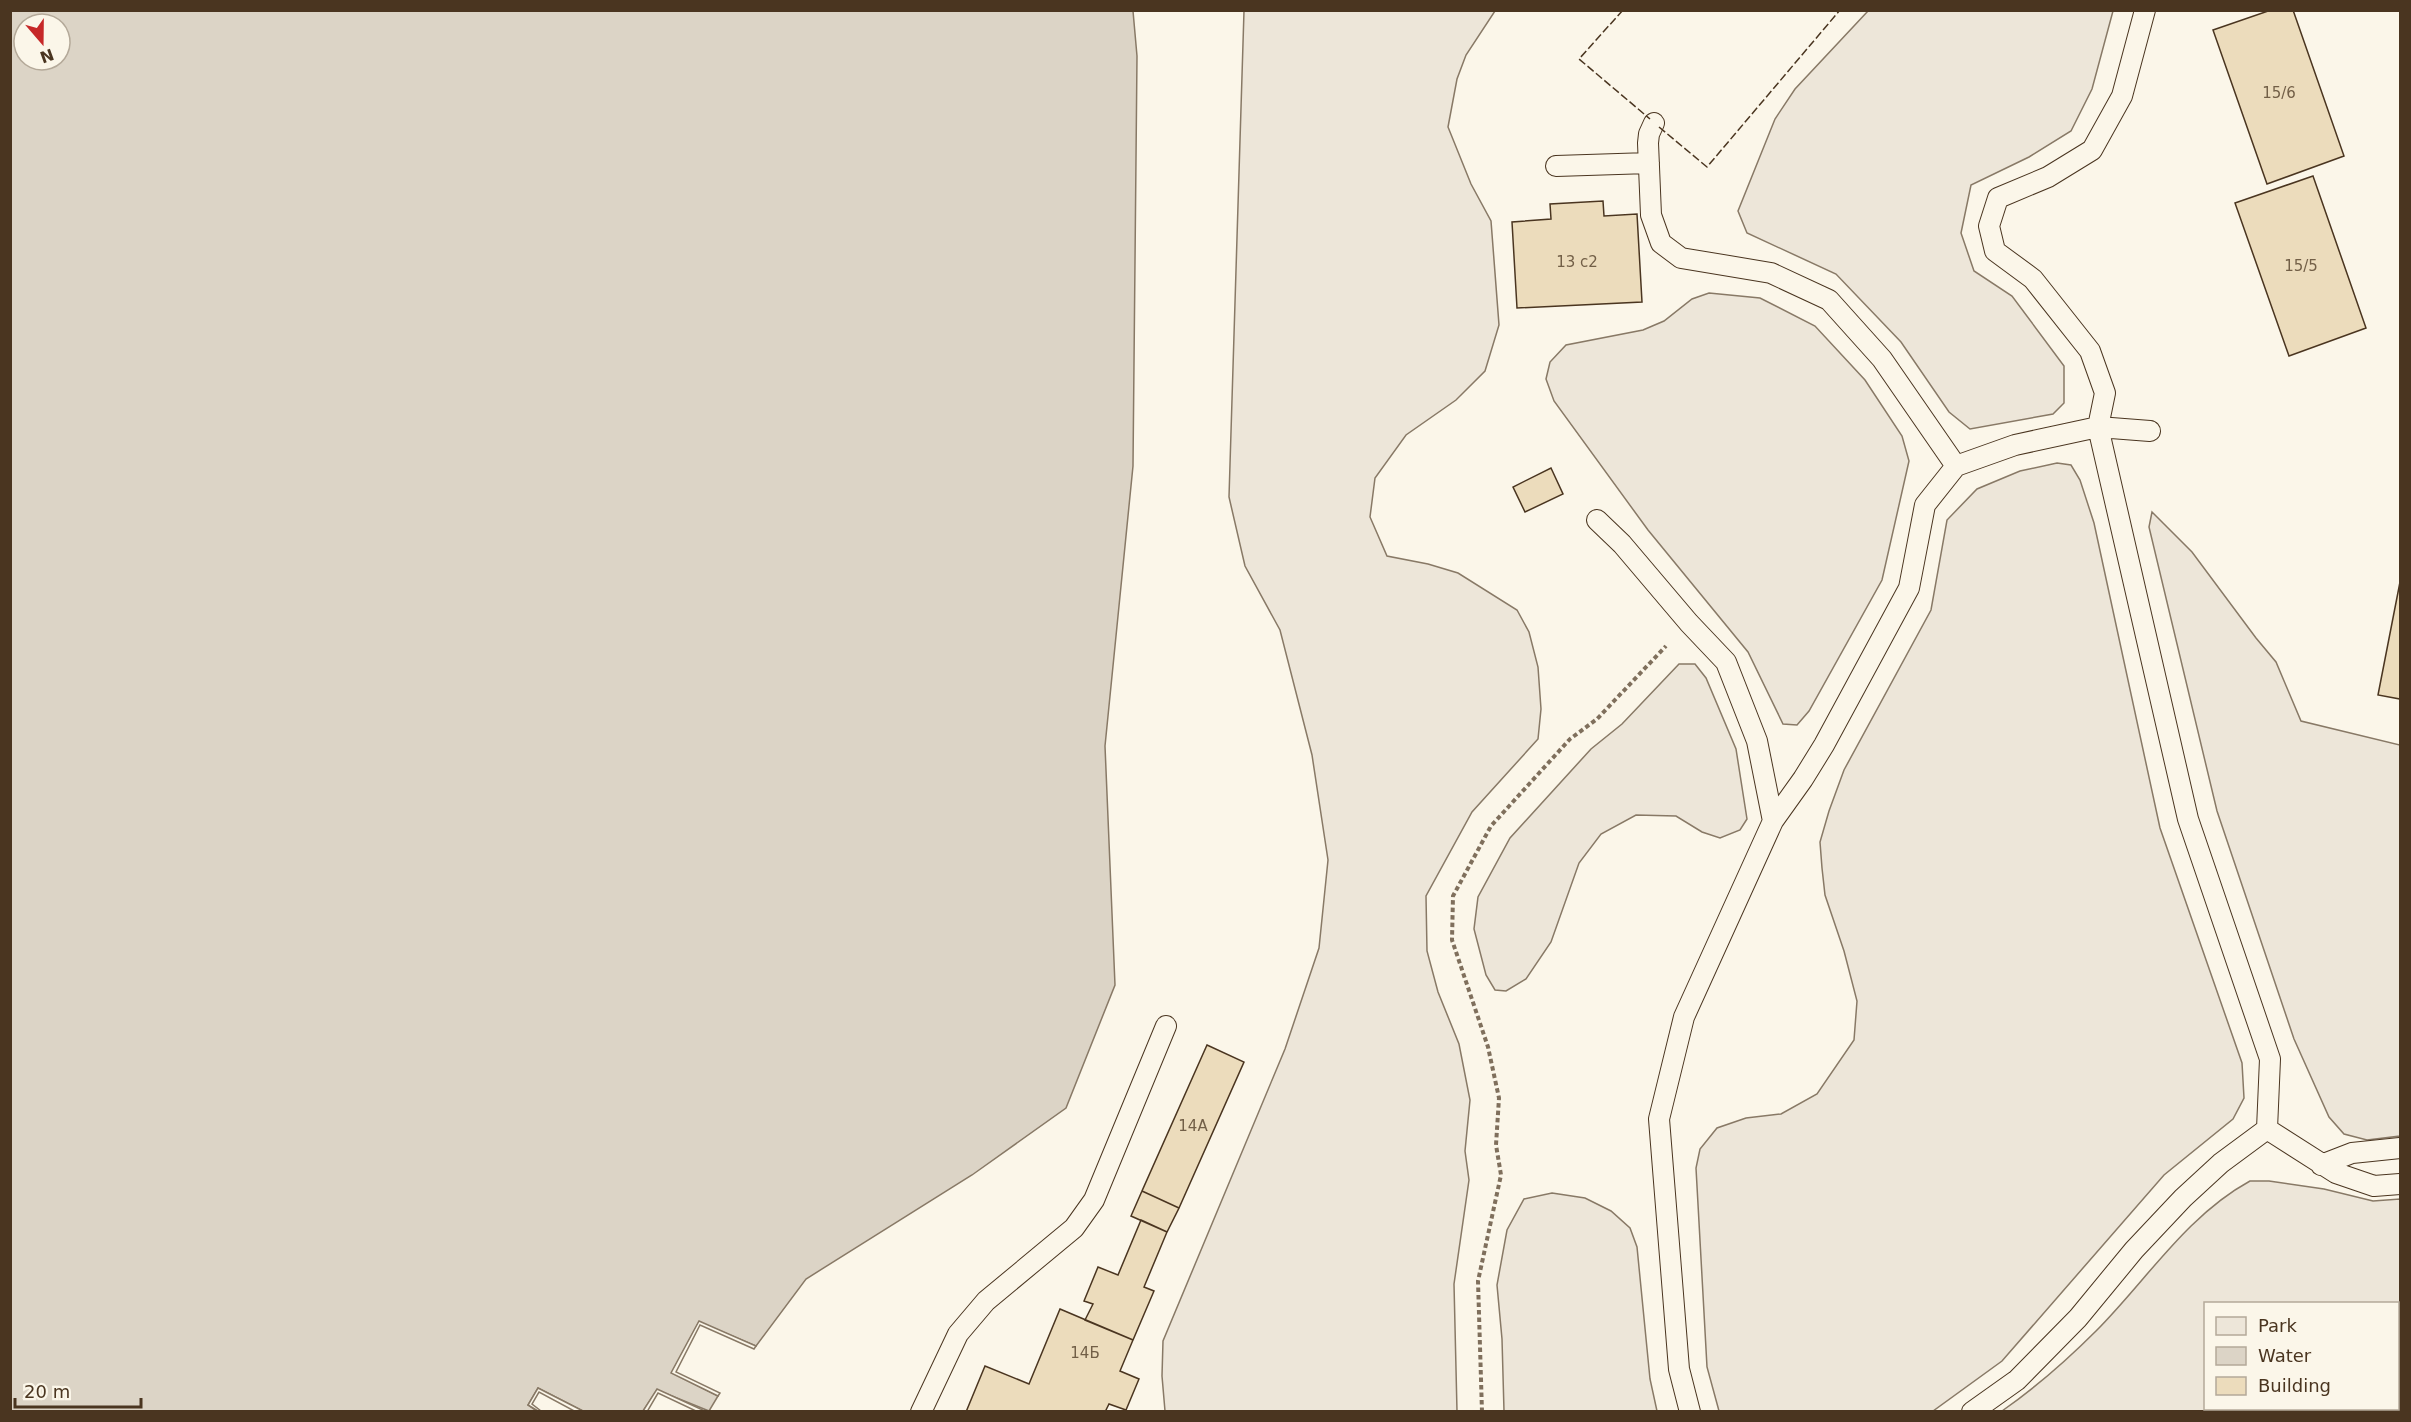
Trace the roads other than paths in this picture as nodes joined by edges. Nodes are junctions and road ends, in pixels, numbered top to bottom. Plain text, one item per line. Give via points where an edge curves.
1 (2145, 10) edge
2 (1654, 123) dead end
3 (1649, 163) junction
4 (1556, 166) dead end
5 (2098, 428) junction
6 (2150, 431) dead end
7 (1956, 466) junction
8 (1597, 520) dead end
9 (1773, 821) junction
10 (1166, 1026) dead end
11 (2267, 1129) junction
12 (2400, 1148) edge
13 (2320, 1165) junction
14 (2400, 1184) edge
15 (921, 1412) edge
16 (1690, 1412) edge
17 (1972, 1412) edge

1 - 5 lane via 2122,96 2092,150 2048,177 1998,198 1989,226 1995,251 2033,279 2090,351 2105,393
2 - 3 lane via 1649,134
3 - 4 lane
3 - 7 lane via 1651,215 1660,243 1681,258 1771,273 1829,300 1882,359
5 - 6 lane
5 - 7 lane via 2014,445
5 - 11 lane via 2188,819 2270,1059
7 - 9 lane via 1925,505 1909,588 1824,745
8 - 9 lane via 1726,662 1758,741
9 - 16 lane via 1684,1017 1659,1119 1679,1369
10 - 15 lane via 1094,1200 1074,1228 986,1301 958,1334
11 - 13 lane
11 - 17 lane via 2182,1198 2078,1318 2017,1380
12 - 13 lane via 2352,1153
13 - 14 lane via 2374,1186

